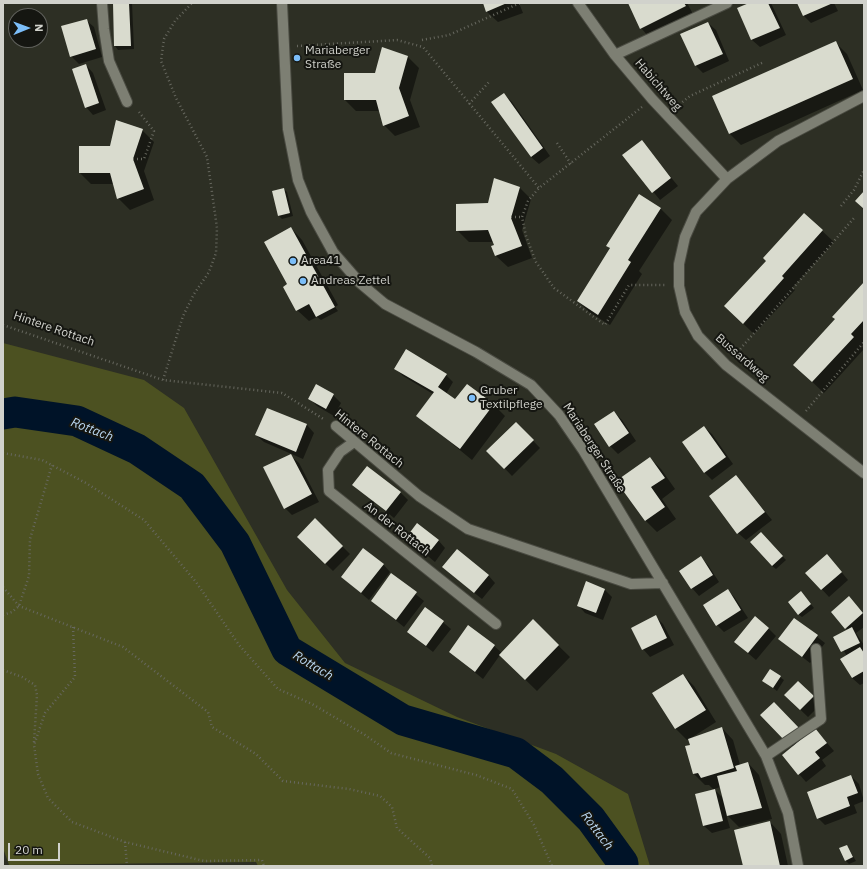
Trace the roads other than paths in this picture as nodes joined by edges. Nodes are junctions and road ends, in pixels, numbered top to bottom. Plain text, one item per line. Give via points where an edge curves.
1 (102, 3) edge
2 (282, 3) edge
3 (578, 3) edge
4 (727, 3) edge
5 (615, 55) junction
6 (864, 96) edge
7 (127, 102) dead end
8 (727, 178) junction
9 (336, 426) road end
10 (354, 442) junction
11 (864, 473) edge
12 (663, 583) junction
13 (496, 624) dead end
14 (816, 649) dead end
15 (766, 756) junction
16 (798, 866) edge

1 - 7 street via 109,61
2 - 12 street, Mariaberger Straße via 288,129 298,180 311,212 334,252 360,283 385,304 476,352 535,390 559,415 575,438
3 - 5 street, Habichtweg
4 - 5 street
5 - 8 street, Habichtweg via 652,99
6 - 8 street, Bussardweg via 778,142
8 - 11 street, Bussardweg via 696,212 684,236 679,264 679,286 685,312 698,336 726,365
9 - 10 street, Hintere Rottach
10 - 12 street, Hintere Rottach via 419,496 468,529 631,584
10 - 13 street, An der Rottach via 340,452 328,470 329,491
12 - 15 street, Mariaberger Straße
14 - 15 street via 821,719
15 - 16 street, Mariaberger Straße via 788,813

